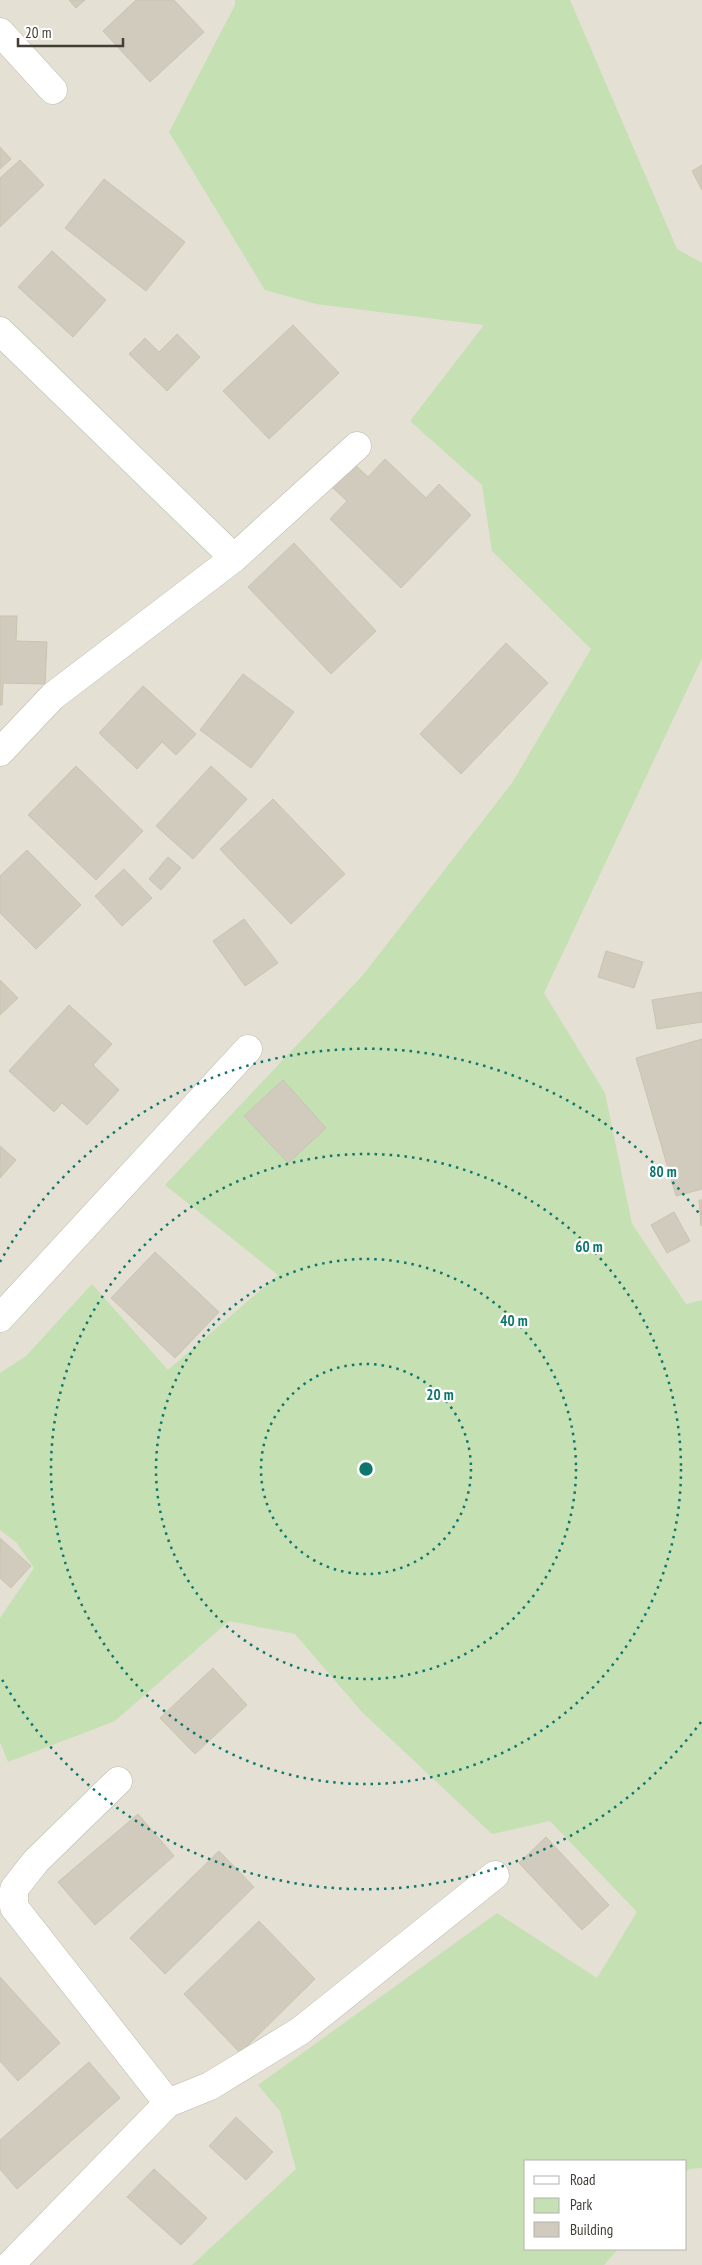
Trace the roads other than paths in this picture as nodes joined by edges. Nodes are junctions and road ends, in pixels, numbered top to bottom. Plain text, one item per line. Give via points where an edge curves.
1 (0, 32) edge
2 (53, 90) dead end
3 (0, 330) edge
4 (357, 446) dead end
5 (234, 558) junction
6 (0, 752) edge
7 (248, 1049) dead end
8 (0, 1318) edge
9 (118, 1781) dead end
10 (495, 1875) dead end
11 (168, 2103) junction
12 (10, 2265) edge

1 - 2 street
3 - 5 street
4 - 5 street
5 - 6 street via 53,696
7 - 8 street
9 - 11 street via 36,1860 14,1889 14,1907
10 - 11 street via 300,2031 210,2086
11 - 12 street

